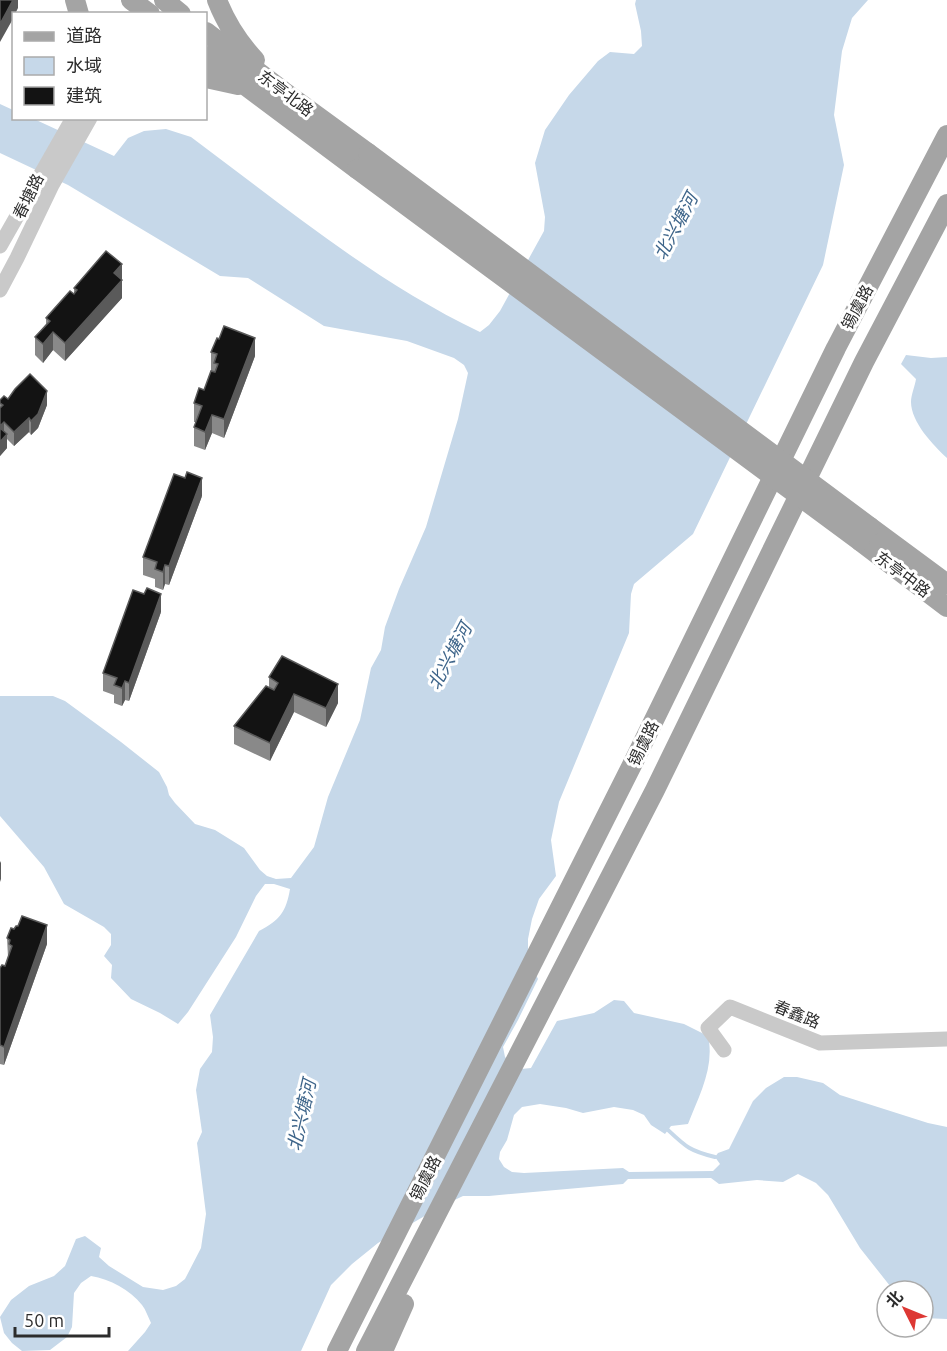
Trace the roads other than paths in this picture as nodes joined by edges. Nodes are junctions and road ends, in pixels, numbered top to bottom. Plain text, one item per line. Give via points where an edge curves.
1 (164, 0) edge
2 (217, 0) edge
3 (179, 12) edge
4 (207, 33) edge
5 (207, 57) edge
6 (207, 78) edge
7 (248, 88) junction
8 (283, 91) junction
9 (75, 126) edge
10 (947, 135) edge
11 (363, 161) junction
12 (46, 181) junction
13 (947, 204) edge
14 (0, 246) edge
15 (0, 291) edge
16 (865, 534) junction
17 (947, 584) edge
18 (947, 607) edge
19 (947, 1039) edge
20 (724, 1050) dead end
21 (463, 1162) junction
22 (337, 1351) edge
23 (366, 1351) edge
24 (383, 1351) edge

1 - 3 main road
2 - 8 main road via 245,50
4 - 8 main road, 东亭北路
5 - 7 main road, 东亭北路
6 - 7 main road
7 - 11 main road, 东亭北路
8 - 11 main road, 东亭北路
9 - 12 street, 春塘路
10 - 22 main road, 锡虞路 via 836,348 633,763
11 - 16 main road, bridge
12 - 14 street, 春塘路
12 - 15 street, 春塘路
13 - 21 main road, 锡虞路 via 864,362 655,790
16 - 17 main road, 东亭中路
16 - 18 main road, 东亭中路
19 - 20 street, 春鑫路 via 820,1042 730,1007 708,1028
21 - 23 main road, 锡虞路
21 - 24 main road

